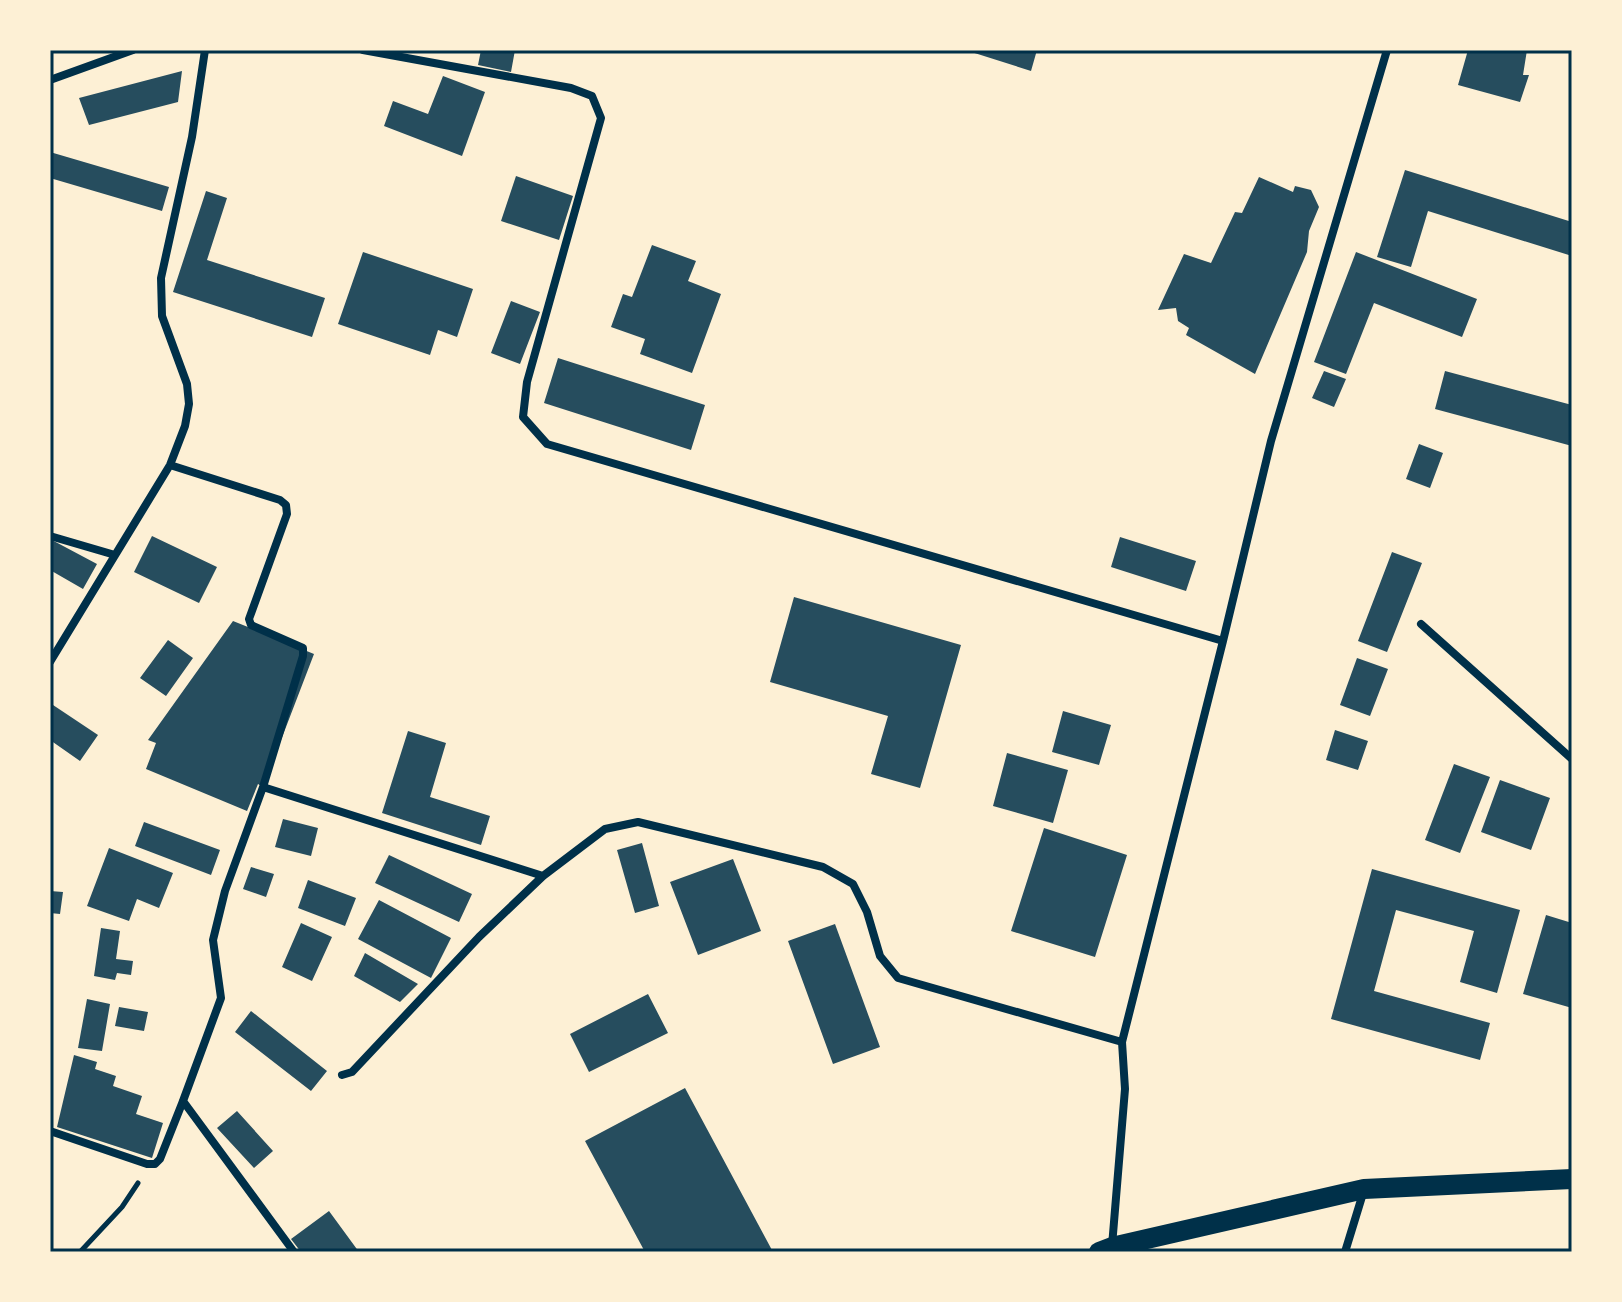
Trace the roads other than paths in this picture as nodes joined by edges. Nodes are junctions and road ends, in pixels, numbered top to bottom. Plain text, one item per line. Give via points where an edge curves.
1 (133, 50) edge
2 (205, 50) edge
3 (363, 50) edge
4 (1387, 50) edge
5 (50, 80) edge
6 (170, 465) junction
7 (50, 536) edge
8 (115, 555) junction
9 (1421, 624) dead end
10 (1223, 641) junction
11 (50, 662) edge
12 (1572, 759) edge
13 (263, 787) junction
14 (543, 876) junction
15 (1122, 1042) junction
16 (342, 1075) dead end
17 (183, 1101) junction
18 (50, 1131) edge
19 (1572, 1179) edge
20 (1364, 1189) junction
21 (1106, 1249) edge
22 (294, 1252) edge
23 (1345, 1252) edge

1 - 5 street
2 - 6 street via 161,278 162,316 189,404
3 - 10 street via 592,96 601,118 527,382 523,417 547,444
4 - 10 street via 1271,441
6 - 8 street
6 - 13 street via 286,505 249,619 251,625 303,648 303,656
7 - 8 street
8 - 11 street
9 - 12 street
10 - 15 street
13 - 14 street
13 - 17 street via 213,940 221,998
14 - 15 street via 605,829 638,822 823,867 853,884 880,956 898,978
14 - 16 street via 352,1072
15 - 21 street via 1125,1089
17 - 18 street via 155,1164
17 - 22 street
19 - 20 main road
20 - 21 main road
20 - 23 street

